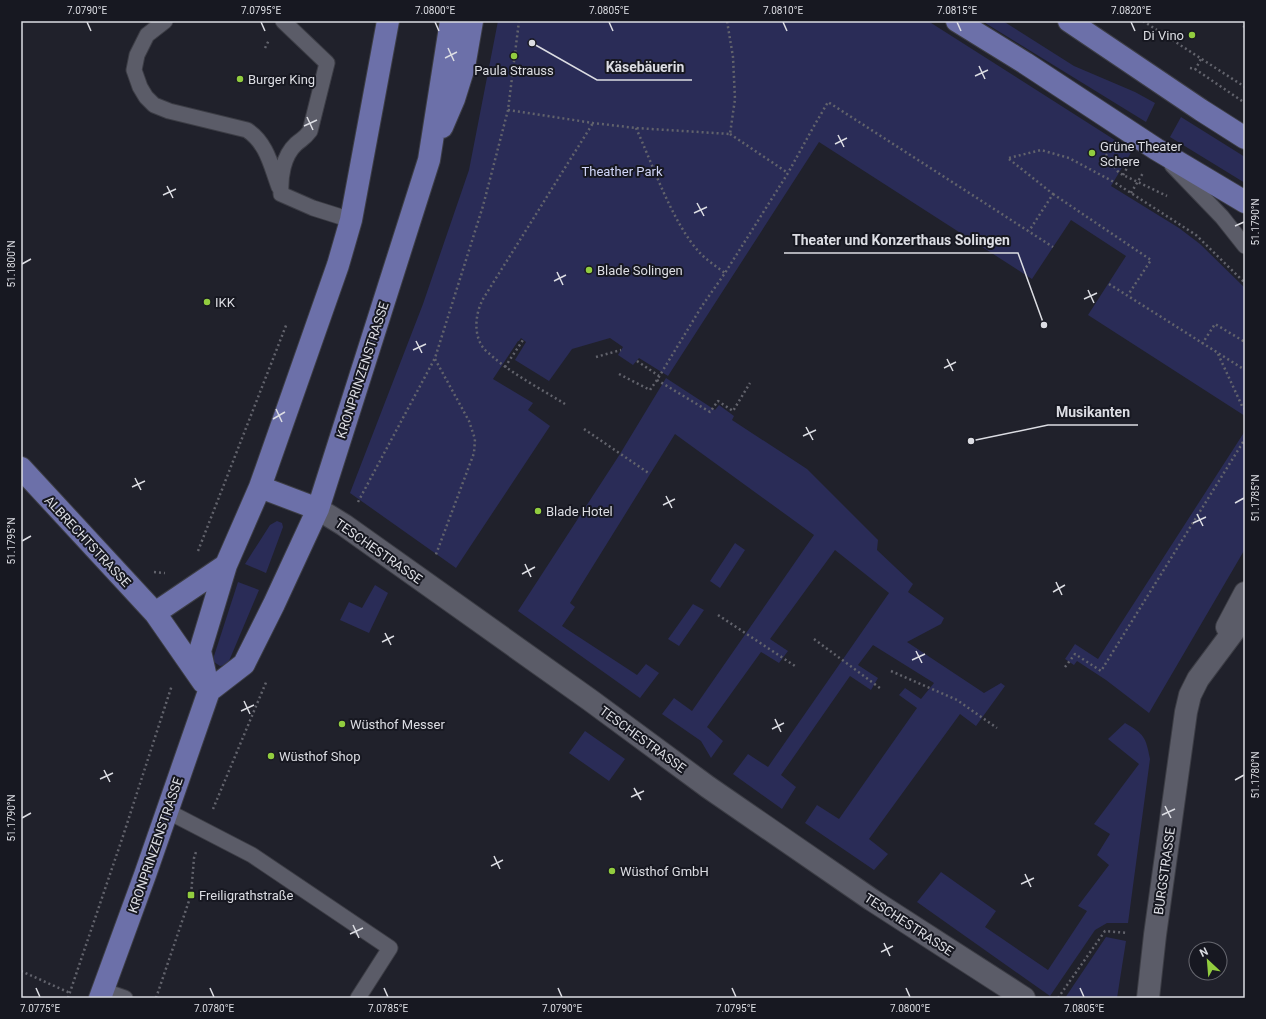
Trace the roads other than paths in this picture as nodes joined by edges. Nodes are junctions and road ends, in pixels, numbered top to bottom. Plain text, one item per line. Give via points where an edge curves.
1 (165, 21) edge
2 (283, 21) edge
3 (388, 21) edge
4 (451, 21) edge
5 (472, 21) edge
6 (957, 21) edge
7 (1069, 21) edge
8 (1245, 138) edge
9 (1156, 148) junction
10 (429, 160) junction
11 (281, 194) junction
12 (1245, 202) edge
13 (1222, 217) junction
14 (351, 220) junction
15 (1245, 231) edge
16 (1245, 246) edge
17 (21, 468) edge
18 (260, 486) junction
19 (318, 509) junction
20 (226, 565) junction
21 (1245, 593) edge
22 (155, 613) junction
23 (1245, 616) edge
24 (1201, 675) junction
25 (209, 691) junction
26 (167, 811) junction
27 (101, 994) edge
28 (125, 998) edge
29 (358, 998) edge
30 (1024, 998) edge
31 (1148, 998) edge

1 - 11 lane via 147,35 137,55 134,70 146,97 154,105 169,111 248,130 255,135 264,148
2 - 11 lane via 327,63 310,131 286,160 280,180
3 - 14 main road
4 - 10 main road, KRONPRINZENSTRASSE
5 - 10 main road via 464,67
6 - 9 main road
7 - 8 main road
9 - 12 main road
9 - 13 lane
10 - 19 main road, KRONPRINZENSTRASSE
11 - 14 lane
13 - 15 lane
13 - 16 lane
14 - 18 main road
17 - 22 main road, ALBRECHTSTRASSE
18 - 19 main road, TESCHESTRASSE
18 - 20 main road
19 - 25 main road, KRONPRINZENSTRASSE via 244,664
19 - 30 street, TESCHESTRASSE via 597,705 708,787 872,900
20 - 22 main road
20 - 25 main road via 200,652
21 - 24 street, BURGSTRASSE
22 - 25 main road, ALBRECHTSTRASSE
23 - 24 street, BURGSTRASSE
24 - 31 street, BURGSTRASSE via 1190,695 1182,733
25 - 26 main road, KRONPRINZENSTRASSE
26 - 27 main road, KRONPRINZENSTRASSE
26 - 29 lane via 252,855 390,948
27 - 28 lane

